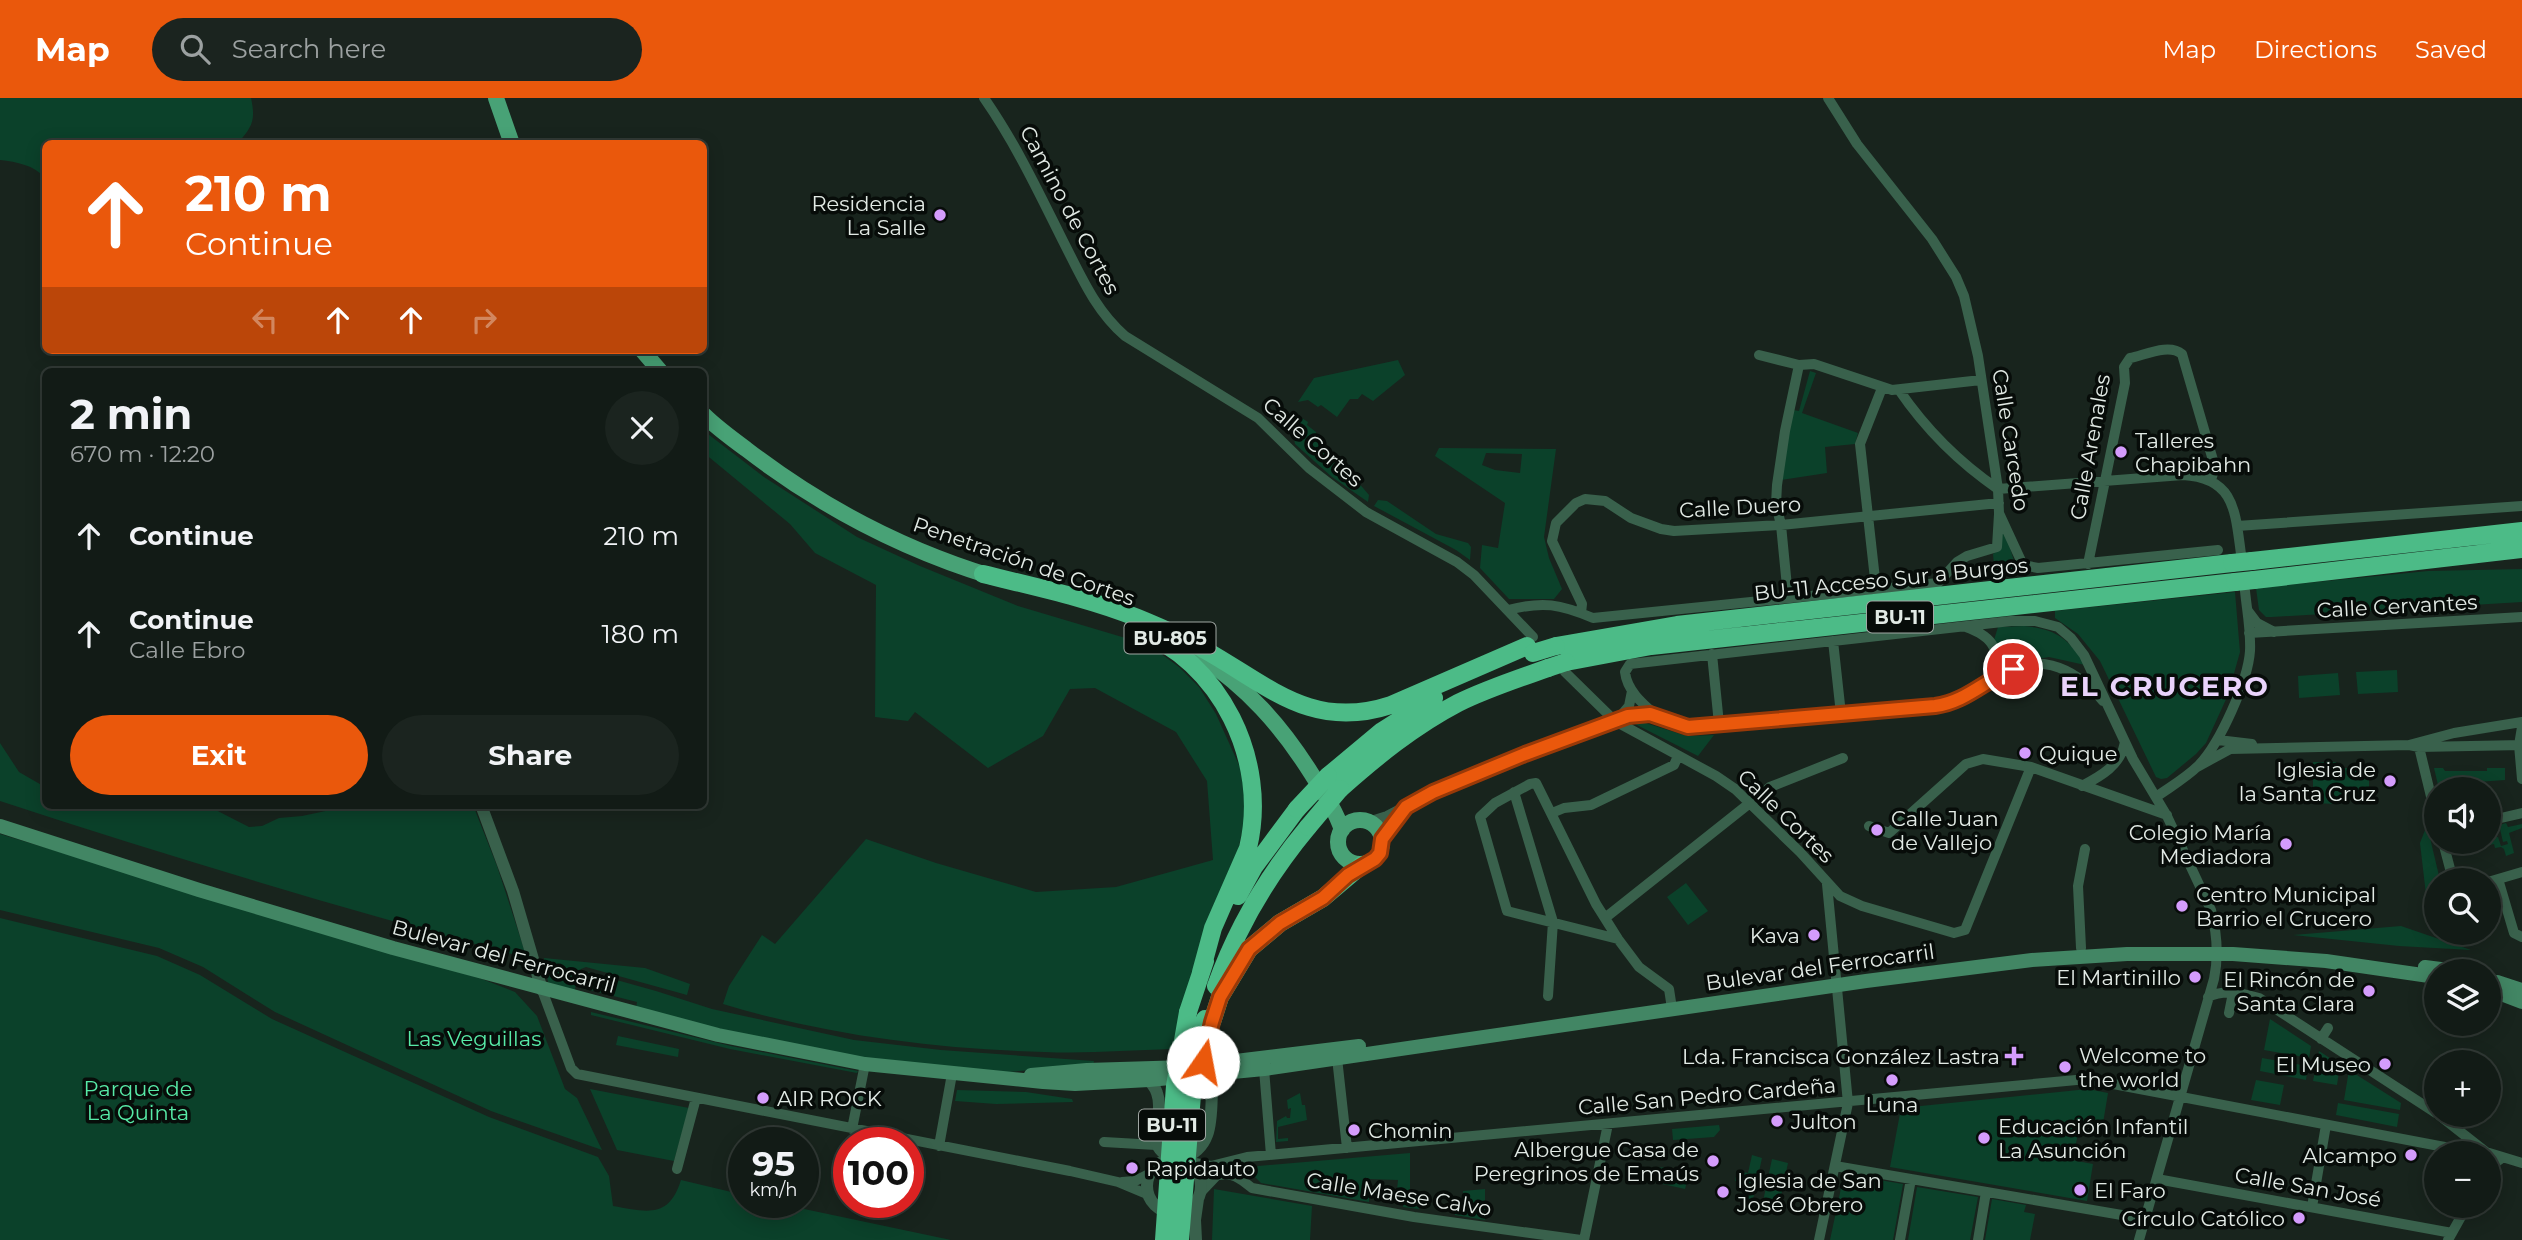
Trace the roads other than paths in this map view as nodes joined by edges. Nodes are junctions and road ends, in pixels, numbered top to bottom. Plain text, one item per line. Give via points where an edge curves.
1 (496, 98) edge
2 (984, 98) edge
3 (1828, 98) edge
4 (511, 140) edge
5 (1125, 336) joint
6 (644, 354) edge
7 (1759, 355) dead end
8 (1799, 365) junction
9 (657, 368) edge
10 (1981, 380) junction
11 (1882, 388) junction
12 (1899, 390) junction
13 (707, 417) edge
14 (707, 426) edge
15 (768, 466) junction
16 (2106, 480) junction
17 (2211, 480) junction
18 (1998, 489) junction
19 (2522, 506) edge
20 (1999, 508) junction
21 (1869, 516) junction
22 (2522, 524) edge
23 (1781, 525) junction
24 (2237, 526) junction
25 (2522, 531) edge
26 (2522, 549) edge
27 (2218, 550) dead end
28 (2388, 555) junction
29 (2242, 559) junction
30 (2522, 560) edge
31 (2088, 564) junction
32 (983, 574) junction
33 (2245, 584) junction
34 (1876, 588) junction
35 (1788, 597) junction
36 (2247, 610) junction
37 (1508, 611) junction
38 (1581, 613) junction
39 (2522, 617) edge
40 (1962, 626) junction
41 (2274, 632) junction
42 (2249, 633) junction
43 (1832, 641) junction
44 (1539, 644) junction
45 (2250, 653) junction
46 (1712, 654) junction
47 (1997, 659) junction
48 (1560, 667) junction
49 (2013, 669) junction
50 (1991, 679) junction
51 (1632, 691) junction
52 (2113, 713) junction
53 (1841, 715) junction
54 (1657, 716) junction
55 (1615, 721) junction
56 (2225, 723) junction
57 (1719, 724) junction
58 (2522, 724) edge
59 (2218, 740) junction
60 (2125, 742) junction
61 (2249, 743) junction
62 (2520, 745) edge
63 (2414, 746) junction
64 (2266, 747) junction
65 (2230, 749) junction
66 (1678, 756) junction
67 (1843, 758) dead end
68 (2031, 767) junction
69 (2111, 767) junction
70 (2197, 767) junction
71 (2138, 769) junction
72 (2424, 778) edge
73 (2522, 779) edge
74 (1334, 783) junction
75 (2082, 786) junction
76 (1514, 793) junction
77 (2155, 797) junction
78 (1750, 803) junction
79 (1406, 807) junction
80 (482, 809) edge
81 (1552, 813) junction
82 (2522, 813) edge
83 (2167, 816) junction
84 (2501, 818) edge
85 (1354, 824) junction
86 (0, 826) edge
87 (1869, 826) dead end
88 (1382, 839) junction
89 (2085, 849) dead end
90 (1362, 865) junction
91 (2522, 872) edge
92 (2501, 879) edge
93 (1827, 883) junction
94 (2501, 901) edge
95 (1851, 902) junction
96 (1830, 913) junction
97 (1605, 918) junction
98 (1553, 922) junction
99 (2519, 937) edge
100 (1618, 939) junction
101 (2081, 948) junction
102 (2217, 950) junction
103 (2424, 967) edge
104 (1200, 972) junction
105 (2424, 975) edge
106 (1837, 982) junction
107 (2212, 983) junction
108 (2501, 983) edge
109 (542, 990) junction
110 (2522, 990) edge
111 (2221, 992) junction
112 (2501, 994) edge
113 (1670, 995) junction
114 (1548, 996) dead end
115 (2208, 997) junction
116 (2232, 998) dead end
117 (2522, 1002) edge
118 (2229, 1013) dead end
119 (1202, 1018) junction
120 (2328, 1028) dead end
121 (2321, 1039) junction
122 (1303, 1053) junction
123 (1337, 1058) junction
124 (865, 1064) junction
125 (1087, 1070) junction
126 (1264, 1073) junction
127 (952, 1074) junction
128 (1213, 1075) junction
129 (1009, 1079) junction
130 (1149, 1080) junction
131 (696, 1098) junction
132 (2180, 1098) junction
133 (1848, 1102) junction
134 (2424, 1106) edge
135 (1608, 1124) junction
136 (2326, 1125) junction
137 (842, 1127) edge
138 (852, 1127) edge
139 (2456, 1127) edge
140 (2462, 1127) edge
141 (2461, 1130) junction
142 (2460, 1141) edge
143 (2471, 1141) edge
144 (1104, 1142) dead end
145 (924, 1143) edge
146 (2424, 1143) edge
147 (1156, 1145) junction
148 (939, 1146) junction
149 (1347, 1148) junction
150 (1271, 1155) junction
151 (2502, 1158) edge
152 (1180, 1159) junction
153 (1237, 1159) junction
154 (2522, 1163) edge
155 (1835, 1166) junction
156 (677, 1168) dead end
157 (1149, 1174) junction
158 (1215, 1176) junction
159 (1911, 1179) junction
160 (2157, 1179) junction
161 (1118, 1182) junction
162 (1986, 1192) junction
163 (1149, 1195) junction
164 (1199, 1196) junction
165 (2312, 1207) junction
166 (1170, 1213) junction
167 (2460, 1218) edge
168 (2145, 1219) junction
169 (2450, 1236) edge
170 (1164, 1240) edge
171 (1180, 1240) edge
172 (1195, 1240) edge
173 (1582, 1240) edge
174 (1819, 1240) edge
175 (1899, 1240) edge
176 (1978, 1240) edge
177 (2139, 1240) edge

1 - 4 main road
2 - 5 street, Camino de Cortes via 1023,158 1086,289
3 - 10 street, Calle Carcedo via 1956,277 1972,322
5 - 37 street, Calle Cortes via 1258,418 1330,486 1370,515 1452,559
6 - 9 main road
7 - 8 street
8 - 11 street via 1814,364
8 - 23 street via 1777,483
10 - 12 street
10 - 18 street, Calle Carcedo
11 - 12 street
11 - 21 street via 1860,444
12 - 18 street via 1949,447
13 - 15 main road, Penetración de Cortes / BU-805
14 - 15 street via 738,451
15 - 32 main road, Penetración de Cortes / BU-805 via 887,536
16 - 17 street via 2183,475
16 - 17 street, Calle Arenales via 2125,383 2124,367 2130,358 2168,349 2182,354 2215,467
16 - 18 street
16 - 31 street, Calle Arenales
17 - 24 street via 2229,497
18 - 20 street, Calle Carcedo
19 - 24 street
20 - 21 street, Calle Duero
20 - 31 street, Calle Carcedo via 2026,567
20 - 34 street via 1995,549 1967,556 1938,583
21 - 23 street, Calle Duero
21 - 34 street
22 - 28 highway via 2421,537
23 - 35 street
23 - 38 street, Calle Duero via 1674,531 1631,518 1605,500 1580,500 1556,523 1552,541 1582,604
24 - 29 street
25 - 28 highway, BU-11 Acceso Sur a Burgos / BU-11
26 - 28 highway, BU-11 Acceso Sur a Burgos / BU-11
27 - 31 street
28 - 29 highway, BU-11 Acceso Sur a Burgos / BU-11
28 - 30 highway
28 - 33 highway, BU-11 Acceso Sur a Burgos / BU-11
29 - 44 highway, BU-11 Acceso Sur a Burgos / BU-11 via 1758,616 1645,621
32 - 44 highway via 1137,618 1204,649 1291,702 1322,712 1382,708
32 - 85 main road, Penetración de Cortes / BU-805 via 1142,624 1195,652 1240,685 1276,722 1332,806
32 - 104 highway via 1143,632 1200,674 1230,715 1250,769 1254,817 1248,848 1213,928
33 - 36 street
33 - 48 highway, BU-11 Acceso Sur a Burgos / BU-11 via 1651,646
34 - 35 street
35 - 38 street via 1593,618
36 - 41 street via 2257,623
36 - 42 street
37 - 38 street via 1540,604
37 - 44 street, Calle Cortes
39 - 41 street, Calle Cervantes
40 - 43 street
40 - 47 street via 1988,638
40 - 52 street via 2024,621 2058,627 2084,655
41 - 42 street, Calle Cervantes
41 - 45 street
42 - 45 street
43 - 46 street
43 - 53 street
44 - 74 highway, BU-11 via 1382,731
45 - 56 street
46 - 51 street via 1630,664 1625,676
46 - 57 street
47 - 49 street
47 - 50 street
48 - 55 street, Calle Cortes
48 - 74 highway, BU-11 Acceso Sur a Burgos / BU-11 via 1485,690 1433,717
49 - 50 street
49 - 52 street via 2044,664 2069,671 2092,688
50 - 53 street via 1974,693 1944,705
51 - 54 street
51 - 55 street via 1629,706
52 - 60 street
53 - 57 street
54 - 55 street via 1637,714
54 - 57 street via 1688,727
55 - 66 street, Calle Cortes
55 - 79 street via 1536,749
56 - 59 street
56 - 61 street via 2236,737
58 - 62 street
58 - 63 street via 2419,740
59 - 61 street
59 - 65 street
59 - 70 street
60 - 69 street
60 - 71 street
61 - 64 street
62 - 63 street
62 - 73 street
63 - 64 street
63 - 72 street
64 - 65 street
65 - 70 street
66 - 78 street, Calle Cortes via 1716,776
66 - 81 street via 1674,765 1591,805
67 - 78 street via 1770,787
68 - 75 street
68 - 87 street via 1983,759 1966,764 1889,832
68 - 95 street, Calle Cortes via 1965,930 1954,933
69 - 71 street via 2123,764
69 - 75 street
70 - 77 street
71 - 77 street
74 - 104 highway, BU-11, bridge via 1297,809 1266,851
74 - 119 highway, BU-11, bridge via 1257,896
75 - 83 street
76 - 81 street via 1536,783
76 - 98 street
76 - 98 street via 1480,817 1507,911
77 - 83 street
78 - 93 street, Calle Cortes
78 - 97 street
79 - 85 street
79 - 88 street
80 - 109 street
81 - 97 street
82 - 84 street
83 - 102 street via 2211,910
85 - 88 main road, BU-805 via 1377,828
85 - 90 main road via 1338,844 1343,857
86 - 109 main road, Bulevar del Ferrocarril via 199,890
88 - 90 main road via 1380,853
89 - 101 street via 2078,886
90 - 119 highway via 1249,949
91 - 92 street
93 - 95 street, Calle Cortes
93 - 96 street
94 - 99 street
95 - 96 street via 1836,903
96 - 106 street
97 - 100 street
98 - 100 street
98 - 114 street
100 - 113 street via 1639,967
101 - 102 main road, Bulevar del Ferrocarril via 2152,945
101 - 106 main road, Bulevar del Ferrocarril
102 - 103 main road, Bulevar del Ferrocarril via 2355,957
102 - 105 main road, Bulevar del Ferrocarril
102 - 106 main road, Bulevar del Ferrocarril via 2044,959
102 - 107 street
104 - 119 highway, BU-11
106 - 113 main road, Bulevar del Ferrocarril
106 - 123 main road, Bulevar del Ferrocarril
106 - 133 street
107 - 111 street
107 - 115 street
108 - 110 main road
109 - 124 main road, Bulevar del Ferrocarril via 718,1035
109 - 131 street via 577,1074
111 - 115 street
111 - 121 street via 2259,998
112 - 117 main road
113 - 122 main road, Bulevar del Ferrocarril
115 - 132 street
116 - 118 street
119 - 170 highway, BU-11, bridge via 1175,1086
119 - 171 highway, BU-11, bridge
120 - 121 street
121 - 134 street
122 - 125 main road, Bulevar del Ferrocarril via 1186,1066
122 - 128 street, Bulevar del Ferrocarril via 1224,1066
123 - 126 main road, Bulevar del Ferrocarril
123 - 149 street
124 - 127 main road, Bulevar del Ferrocarril
124 - 138 street
125 - 129 main road, Bulevar del Ferrocarril
125 - 130 street via 1137,1072
126 - 128 main road, Bulevar del Ferrocarril
126 - 150 street
127 - 129 main road, Bulevar del Ferrocarril
127 - 148 street
128 - 130 main road, Bulevar del Ferrocarril
128 - 152 street via 1208,1137 1198,1151
129 - 130 main road, Bulevar del Ferrocarril via 1075,1084
130 - 147 street via 1157,1094
131 - 137 street
131 - 156 street
132 - 133 street, Calle San Pedro Cardeña via 2087,1079
132 - 136 street, Calle San Pedro Cardeña
132 - 160 street
133 - 135 street, Calle San Pedro Cardeña
133 - 155 street
135 - 149 street, Calle San Pedro Cardeña
135 - 173 street
136 - 146 street, Calle San Pedro Cardeña
136 - 165 street
139 - 141 street
140 - 141 street
141 - 142 street
141 - 143 street
144 - 147 street
145 - 148 street
147 - 152 street via 1163,1154
148 - 161 street
149 - 150 street, Calle San Pedro Cardeña
150 - 153 street, Calle San Pedro Cardeña
151 - 154 street
152 - 153 street, Calle San Pedro Cardeña via 1211,1166
152 - 157 street via 1157,1163
152 - 164 street via 1198,1175
153 - 158 street
155 - 159 street
155 - 174 street
157 - 161 street
157 - 163 street
158 - 164 street
158 - 173 street, Calle Maese Calvo via 1229,1173 1252,1188 1414,1217
159 - 162 street
159 - 175 street
160 - 165 street, Calle San José
160 - 168 street
161 - 163 street
162 - 168 street
162 - 176 street
163 - 166 street via 1156,1206
164 - 166 street via 1188,1209
164 - 172 street
165 - 169 street, Calle San José
166 - 172 street
167 - 169 street
168 - 177 street

